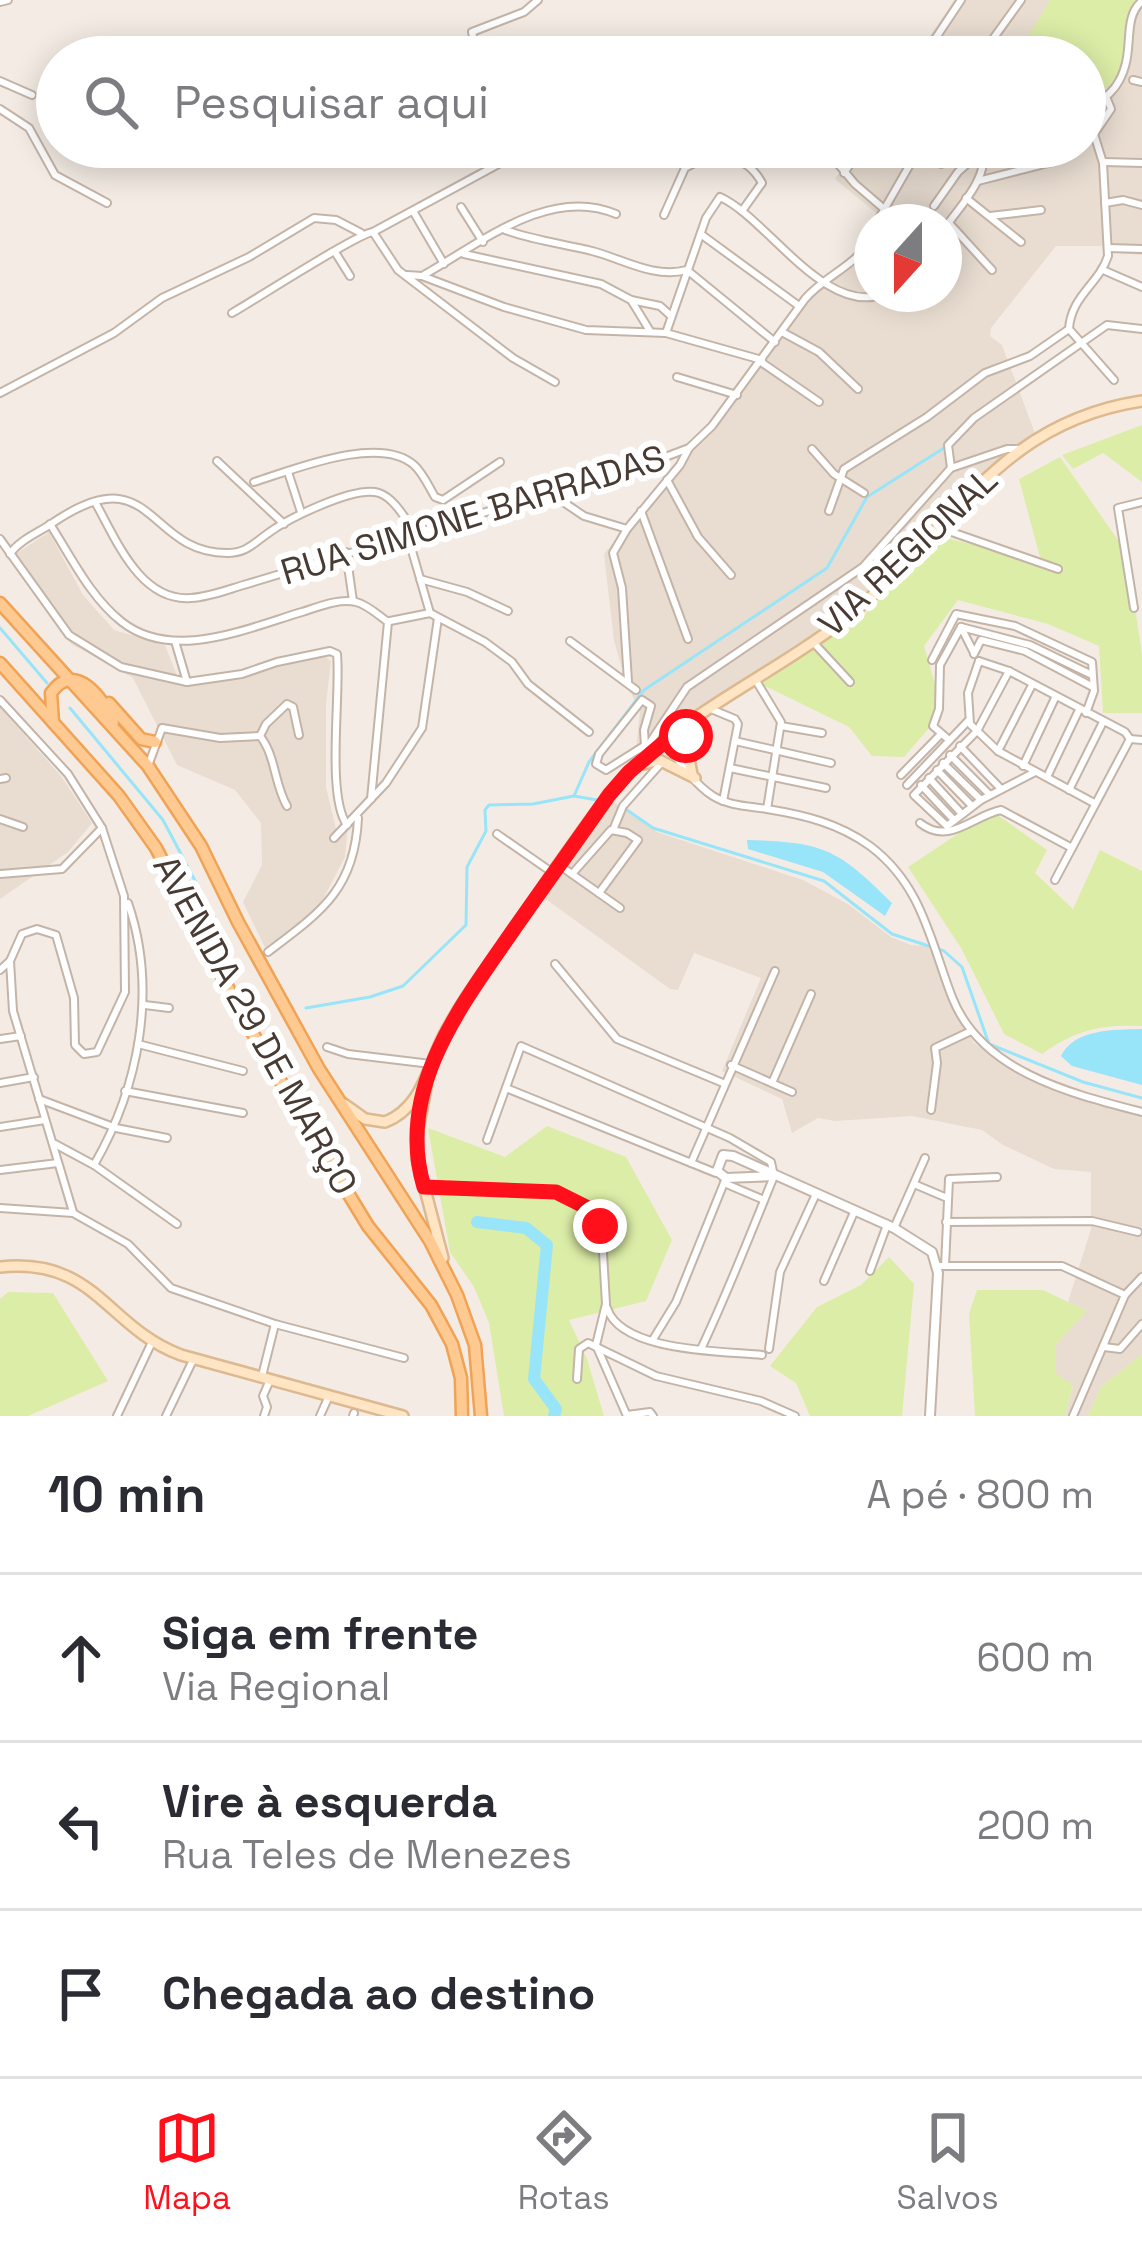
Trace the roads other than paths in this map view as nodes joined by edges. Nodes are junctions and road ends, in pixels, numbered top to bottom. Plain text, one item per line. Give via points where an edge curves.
1 (538, 0) edge
2 (961, 0) edge
3 (1021, 0) edge
4 (1142, 1) edge
5 (473, 36) edge
6 (937, 36) edge
7 (995, 36) edge
8 (0, 81) edge
9 (32, 95) dead end
10 (1107, 100) joint
11 (0, 109) edge
12 (1106, 115) edge
13 (36, 142) edge
14 (1106, 163) edge
15 (1142, 163) edge
16 (51, 168) edge
17 (491, 168) edge
18 (685, 168) edge
19 (751, 168) edge
20 (840, 168) edge
21 (847, 168) edge
22 (908, 168) edge
23 (962, 168) edge
24 (980, 168) edge
25 (1029, 168) edge
26 (1102, 168) edge
27 (844, 173) junction
28 (978, 181) junction
29 (966, 198) junction
30 (107, 203) dead end
31 (1103, 203) junction
32 (879, 204) edge
33 (885, 204) edge
34 (935, 204) edge
35 (962, 204) edge
36 (1142, 206) edge
37 (461, 207) dead end
38 (1041, 210) dead end
39 (413, 211) junction
40 (742, 211) junction
41 (616, 214) dead end
42 (664, 215) dead end
43 (990, 216) junction
44 (505, 230) junction
45 (361, 232) junction
46 (373, 232) junction
47 (702, 235) junction
48 (962, 241) edge
49 (483, 242) junction
50 (1021, 242) dead end
51 (1108, 248) junction
52 (1142, 249) edge
53 (335, 253) junction
54 (464, 254) junction
55 (854, 259) edge
56 (444, 264) junction
57 (687, 270) junction
58 (992, 270) dead end
59 (1103, 270) junction
60 (404, 275) junction
61 (350, 276) dead end
62 (422, 276) junction
63 (821, 281) junction
64 (1142, 286) edge
65 (854, 295) edge
66 (631, 300) junction
67 (799, 306) junction
68 (232, 313) dead end
69 (671, 316) junction
70 (1069, 329) junction
71 (1142, 329) edge
72 (650, 331) junction
73 (782, 332) junction
74 (666, 333) junction
75 (775, 342) junction
76 (1079, 345) junction
77 (762, 361) junction
78 (677, 377) dead end
79 (1114, 380) dead end
80 (555, 382) dead end
81 (858, 389) dead end
82 (0, 393) edge
83 (737, 395) junction
84 (1142, 401) edge
85 (819, 402) dead end
86 (689, 448) junction
87 (812, 448) dead end
88 (1019, 449) junction
89 (217, 461) dead end
90 (500, 462) dead end
91 (951, 468) junction
92 (288, 472) junction
93 (839, 477) junction
94 (668, 481) junction
95 (254, 482) dead end
96 (548, 492) junction
97 (864, 493) dead end
98 (95, 502) junction
99 (1141, 502) edge
100 (641, 511) junction
101 (829, 511) dead end
102 (301, 512) junction
103 (1142, 513) edge
104 (50, 524) junction
105 (284, 524) junction
106 (936, 527) junction
107 (627, 529) junction
108 (412, 536) junction
109 (0, 539) edge
110 (17, 544) junction
111 (346, 552) junction
112 (10, 556) junction
113 (1058, 568) dead end
114 (731, 575) dead end
115 (420, 579) junction
116 (353, 601) junction
117 (0, 603) edge
118 (1133, 608) dead end
119 (508, 611) dead end
120 (434, 616) junction
121 (952, 620) junction
122 (388, 622) junction
123 (961, 627) junction
124 (688, 639) dead end
125 (175, 641) junction
126 (571, 641) dead end
127 (813, 642) junction
128 (977, 657) junction
129 (932, 660) dead end
130 (0, 663) edge
131 (1009, 671) junction
132 (1092, 675) junction
133 (69, 680) junction
134 (755, 680) junction
135 (628, 681) junction
136 (187, 682) junction
137 (850, 682) dead end
138 (1033, 685) junction
139 (1091, 686) junction
140 (636, 690) dead end
141 (1055, 698) junction
142 (103, 699) junction
143 (0, 700) edge
144 (709, 709) junction
145 (1083, 711) junction
146 (669, 712) junction
147 (968, 721) junction
148 (687, 722) junction
149 (1103, 722) junction
150 (781, 724) junction
151 (977, 730) junction
152 (116, 731) junction
153 (589, 732) dead end
154 (822, 733) dead end
155 (60, 734) junction
156 (940, 734) junction
157 (299, 735) dead end
158 (260, 736) junction
159 (1130, 739) junction
160 (666, 740) junction
161 (949, 740) junction
162 (1142, 740) edge
163 (734, 741) junction
164 (155, 742) junction
165 (646, 746) junction
166 (960, 746) junction
167 (777, 751) junction
168 (998, 751) junction
169 (950, 755) junction
170 (663, 761) junction
171 (831, 763) dead end
172 (148, 766) junction
173 (940, 766) junction
174 (1023, 766) junction
175 (730, 768) junction
176 (631, 770) junction
177 (1035, 772) junction
178 (691, 773) junction
179 (901, 775) dead end
180 (772, 776) junction
181 (1047, 777) junction
182 (929, 778) junction
183 (907, 785) dead end
184 (921, 785) junction
185 (826, 788) dead end
186 (1001, 789) junction
187 (1069, 790) junction
188 (990, 795) junction
189 (371, 799) junction
190 (980, 800) junction
191 (724, 801) junction
192 (1094, 803) junction
193 (287, 806) dead end
194 (972, 807) junction
195 (767, 809) junction
196 (962, 814) junction
197 (358, 818) junction
198 (0, 819) edge
199 (954, 820) junction
200 (920, 823) dead end
201 (347, 824) junction
202 (23, 827) dead end
203 (102, 829) junction
204 (614, 830) junction
205 (497, 834) dead end
206 (334, 838) dead end
207 (1072, 848) junction
208 (556, 869) junction
209 (0, 874) edge
210 (572, 874) junction
211 (1055, 880) dead end
212 (599, 893) junction
213 (124, 896) junction
214 (620, 908) dead end
215 (268, 952) dead end
216 (10, 961) junction
217 (555, 964) dead end
218 (0, 970) edge
219 (775, 971) dead end
220 (811, 994) dead end
221 (145, 1005) junction
222 (169, 1008) dead end
223 (971, 1031) junction
224 (21, 1036) junction
225 (0, 1040) edge
226 (138, 1044) junction
227 (327, 1047) dead end
228 (731, 1065) junction
229 (430, 1067) junction
230 (243, 1070) dead end
231 (34, 1077) junction
232 (0, 1083) edge
233 (723, 1083) junction
234 (772, 1083) junction
235 (505, 1087) junction
236 (125, 1091) junction
237 (332, 1092) junction
238 (792, 1092) dead end
239 (39, 1099) junction
240 (931, 1110) dead end
241 (1142, 1112) edge
242 (243, 1113) dead end
243 (45, 1120) junction
244 (0, 1127) edge
245 (116, 1128) junction
246 (706, 1128) junction
247 (167, 1138) dead end
248 (487, 1139) dead end
249 (52, 1142) junction
250 (925, 1157) dead end
251 (58, 1163) junction
252 (692, 1163) junction
253 (94, 1165) junction
254 (0, 1170) edge
255 (774, 1176) junction
256 (997, 1177) dead end
257 (723, 1179) junction
258 (914, 1184) junction
259 (424, 1187) junction
260 (815, 1194) junction
261 (947, 1198) junction
262 (764, 1199) junction
263 (0, 1208) edge
264 (855, 1210) junction
265 (74, 1213) junction
266 (946, 1222) junction
267 (178, 1224) dead end
268 (891, 1227) junction
269 (1138, 1232) dead end
270 (941, 1266) junction
271 (0, 1267) edge
272 (870, 1271) dead end
273 (1142, 1277) edge
274 (449, 1280) junction
275 (824, 1281) dead end
276 (1125, 1294) junction
277 (606, 1304) junction
278 (275, 1324) junction
279 (1142, 1324) edge
280 (652, 1341) junction
281 (152, 1342) junction
282 (596, 1345) junction
283 (1102, 1346) junction
284 (701, 1349) junction
285 (194, 1358) junction
286 (404, 1358) dead end
287 (266, 1377) junction
288 (577, 1379) dead end
289 (328, 1396) junction
290 (483, 1414) edge
291 (652, 1414) edge
292 (461, 1415) edge
293 (117, 1416) edge
294 (166, 1416) edge
295 (264, 1416) edge
296 (320, 1416) edge
297 (403, 1416) edge
298 (627, 1416) edge
299 (795, 1416) edge
300 (930, 1416) edge
301 (1073, 1416) edge

1 - 5 street
2 - 6 street
3 - 7 street
4 - 10 street via 1129,22 1130,55
8 - 9 street
10 - 12 street
11 - 13 street
14 - 15 street
16 - 30 street
17 - 39 street
18 - 42 street
19 - 40 street via 762,183
20 - 27 street
21 - 27 street
22 - 33 street
23 - 34 street
24 - 28 street
25 - 28 street
26 - 31 street
27 - 32 street
28 - 29 street
29 - 35 street
29 - 43 street
31 - 36 street
31 - 51 street
37 - 49 street
38 - 43 street
39 - 46 street
39 - 56 street
40 - 47 street via 715,199
40 - 63 street
41 - 44 street via 589,206 546,209
43 - 50 street
44 - 49 street
44 - 57 street via 660,272
45 - 46 street
45 - 53 street
45 - 82 street via 314,218
46 - 60 street
47 - 57 street
47 - 67 street
48 - 58 street
49 - 54 street
51 - 52 street
51 - 59 street
53 - 61 street
53 - 68 street
54 - 56 street
54 - 66 street via 587,280
55 - 63 street, RUA SIMONE BARRADAS
56 - 62 street
57 - 69 street
57 - 75 street
59 - 64 street
59 - 70 street via 1072,309
60 - 62 street
60 - 80 street
62 - 72 street via 586,330
63 - 65 street
63 - 67 street, RUA SIMONE BARRADAS
66 - 69 street
66 - 72 street
67 - 73 street, RUA SIMONE BARRADAS
69 - 74 street
70 - 76 street
70 - 93 street via 985,373
71 - 76 street via 1111,324
72 - 74 street
73 - 75 street, RUA SIMONE BARRADAS
73 - 81 street via 819,352
74 - 77 street
75 - 77 street, RUA SIMONE BARRADAS
76 - 79 street
76 - 91 street via 974,418 948,445
77 - 83 street, RUA SIMONE BARRADAS
77 - 85 street
78 - 83 street
83 - 86 street, RUA SIMONE BARRADAS
84 - 88 main road, VIA REGIONAL via 1084,415
86 - 94 street
86 - 96 street, RUA SIMONE BARRADAS
87 - 93 street
88 - 91 street
88 - 106 main road, VIA REGIONAL
89 - 105 street
90 - 92 street via 442,500 416,467 386,453
91 - 146 street via 863,567 696,679
92 - 95 street
92 - 102 street
93 - 97 street
93 - 101 street
94 - 100 street
94 - 114 street via 698,537
96 - 107 street via 584,516
96 - 108 street, RUA SIMONE BARRADAS
98 - 104 street
98 - 105 street via 135,501 188,545 217,553 242,552
98 - 111 street, RUA SIMONE BARRADAS via 138,573 172,597 197,598
99 - 103 street
99 - 118 street via 1119,506
100 - 107 street
100 - 124 street
102 - 105 street
102 - 108 street via 380,493
104 - 110 street
104 - 125 street via 124,624
106 - 113 street
106 - 127 main road, VIA REGIONAL via 860,607
107 - 135 street via 613,553
108 - 111 street, RUA SIMONE BARRADAS
108 - 115 street
109 - 110 street
109 - 112 street
110 - 112 street
111 - 116 street
112 - 136 street via 78,642 130,670
115 - 119 street
115 - 120 street
116 - 122 street
116 - 125 street
117 - 133 main road, AVENIDA 29 DE MARÇO
120 - 122 street
120 - 153 street via 512,662
120 - 189 street via 422,728
121 - 123 street
121 - 129 street
121 - 132 street via 1015,626 1091,661
122 - 189 street
123 - 128 street
123 - 132 street via 1030,645
123 - 156 street via 940,666 933,726
125 - 136 street
126 - 135 street
127 - 134 main road, VIA REGIONAL
127 - 137 street
128 - 131 street
128 - 139 street via 981,640 1025,651
128 - 147 street
130 - 155 main road, AVENIDA 29 DE MARÇO
131 - 138 street
131 - 151 street
132 - 139 street
133 - 142 main road
133 - 152 main road, AVENIDA 29 DE MARÇO
133 - 155 main road via 55,686 49,702
134 - 144 main road, VIA REGIONAL
134 - 150 street
135 - 140 street
136 - 201 street via 335,652 337,773
138 - 141 street
138 - 168 street
139 - 145 street
141 - 145 street
141 - 174 street
142 - 152 main road
142 - 164 main road via 141,739
143 - 203 street via 68,774
144 - 148 main road, VIA REGIONAL
144 - 163 street via 737,722
145 - 149 street
145 - 181 street
146 - 148 street
146 - 165 street
147 - 151 street
147 - 161 street
148 - 160 main road, VIA REGIONAL
148 - 178 main road
149 - 159 street
149 - 187 street
150 - 154 street
150 - 167 street
151 - 166 street
151 - 168 street
152 - 172 main road, AVENIDA 29 DE MARÇO
155 - 292 main road, AVENIDA 29 DE MARÇO via 156,848 295,1106 368,1226 431,1305 452,1344
156 - 161 street
156 - 179 street
157 - 158 street via 286,704
158 - 164 street via 162,728
158 - 193 street
159 - 162 street
159 - 192 street
160 - 176 main road, VIA REGIONAL
160 - 178 street
161 - 183 street
163 - 167 street
163 - 175 street
164 - 172 street
165 - 165 street via 606,770 596,764 643,700 651,706
165 - 176 street
166 - 169 street
166 - 186 street
167 - 171 street
167 - 180 street
168 - 174 street
169 - 173 street
169 - 188 street
170 - 176 main road
170 - 178 main road
170 - 204 street via 623,806
172 - 237 main road, AVENIDA 29 DE MARÇO via 201,846
173 - 182 street
173 - 190 street
173 - 194 street
174 - 177 street
175 - 180 street
175 - 191 street
176 - 208 main road, VIA REGIONAL
177 - 181 street
177 - 186 street
178 - 191 street
180 - 185 street
180 - 195 street
181 - 187 street
182 - 184 street
182 - 196 street
184 - 199 street
184 - 199 street via 914,793 944,826
186 - 188 street
187 - 192 street
188 - 190 street
189 - 197 street
190 - 194 street
191 - 195 street
192 - 207 street
194 - 196 street
195 - 223 street via 818,819 870,846 914,895
196 - 199 street
197 - 201 street
197 - 215 street via 354,859 333,897
198 - 202 street
200 - 207 street via 946,833 1001,810
201 - 206 street
203 - 209 street via 62,869
203 - 213 street
204 - 210 street
204 - 212 street via 638,844
205 - 208 street
207 - 211 street
208 - 210 street
208 - 229 main road, VIA REGIONAL via 460,1007
210 - 212 street
212 - 214 street
213 - 216 street via 125,992 97,1052 75,1045 74,998 56,935 22,934
213 - 221 street
216 - 218 street
216 - 224 street
217 - 233 street via 617,1039
219 - 228 street
220 - 234 street
221 - 222 street
221 - 226 street
223 - 240 street via 935,1048
223 - 241 street via 991,1052 1051,1084
224 - 225 street
224 - 231 street
226 - 230 street
226 - 236 street
227 - 229 street
228 - 233 street
228 - 234 street
229 - 237 main road, VIA REGIONAL via 411,1105 386,1122 361,1117
229 - 259 main road, VIA REGIONAL via 416,1146
231 - 232 street
231 - 239 street
233 - 246 street
234 - 238 street
235 - 246 street via 521,1046
235 - 248 street
235 - 252 street
236 - 242 street
236 - 245 street
237 - 274 main road, AVENIDA 29 DE MARÇO
239 - 243 street
239 - 245 street
243 - 244 street
243 - 249 street
245 - 247 street
245 - 253 street
246 - 252 street
246 - 255 street via 763,1155
249 - 251 street
249 - 253 street
250 - 258 street
251 - 254 street
251 - 265 street
252 - 257 street
253 - 267 street
255 - 257 street
255 - 257 street via 728,1155 717,1161
255 - 260 street
255 - 262 street
256 - 261 street via 950,1179
257 - 262 street
257 - 280 street via 676,1302
258 - 261 street
258 - 268 street
259 - 274 main road, VIA REGIONAL
259 - 277 street via 543,1190 582,1203 600,1226
260 - 264 street
260 - 284 street via 779,1274 765,1352
261 - 266 street
262 - 284 street
263 - 265 street
264 - 268 street
264 - 275 street
265 - 278 street via 128,1244 171,1288
266 - 269 street via 1092,1221
266 - 270 street
268 - 270 street via 928,1246
268 - 272 street
270 - 276 street via 1062,1266
270 - 300 street
271 - 281 main road via 66,1274
273 - 276 street
274 - 290 main road, VIA REGIONAL via 475,1345
276 - 283 street
277 - 280 street via 615,1324
277 - 282 street
278 - 286 street
278 - 287 street
279 - 283 street via 1120,1349
280 - 284 street
281 - 285 main road
281 - 293 street
282 - 288 street via 581,1344
282 - 298 street
282 - 299 street via 656,1376
283 - 301 street
285 - 287 main road
285 - 294 street
287 - 289 main road
287 - 295 street
289 - 296 street
289 - 297 main road
290 - 292 main road
291 - 298 street

